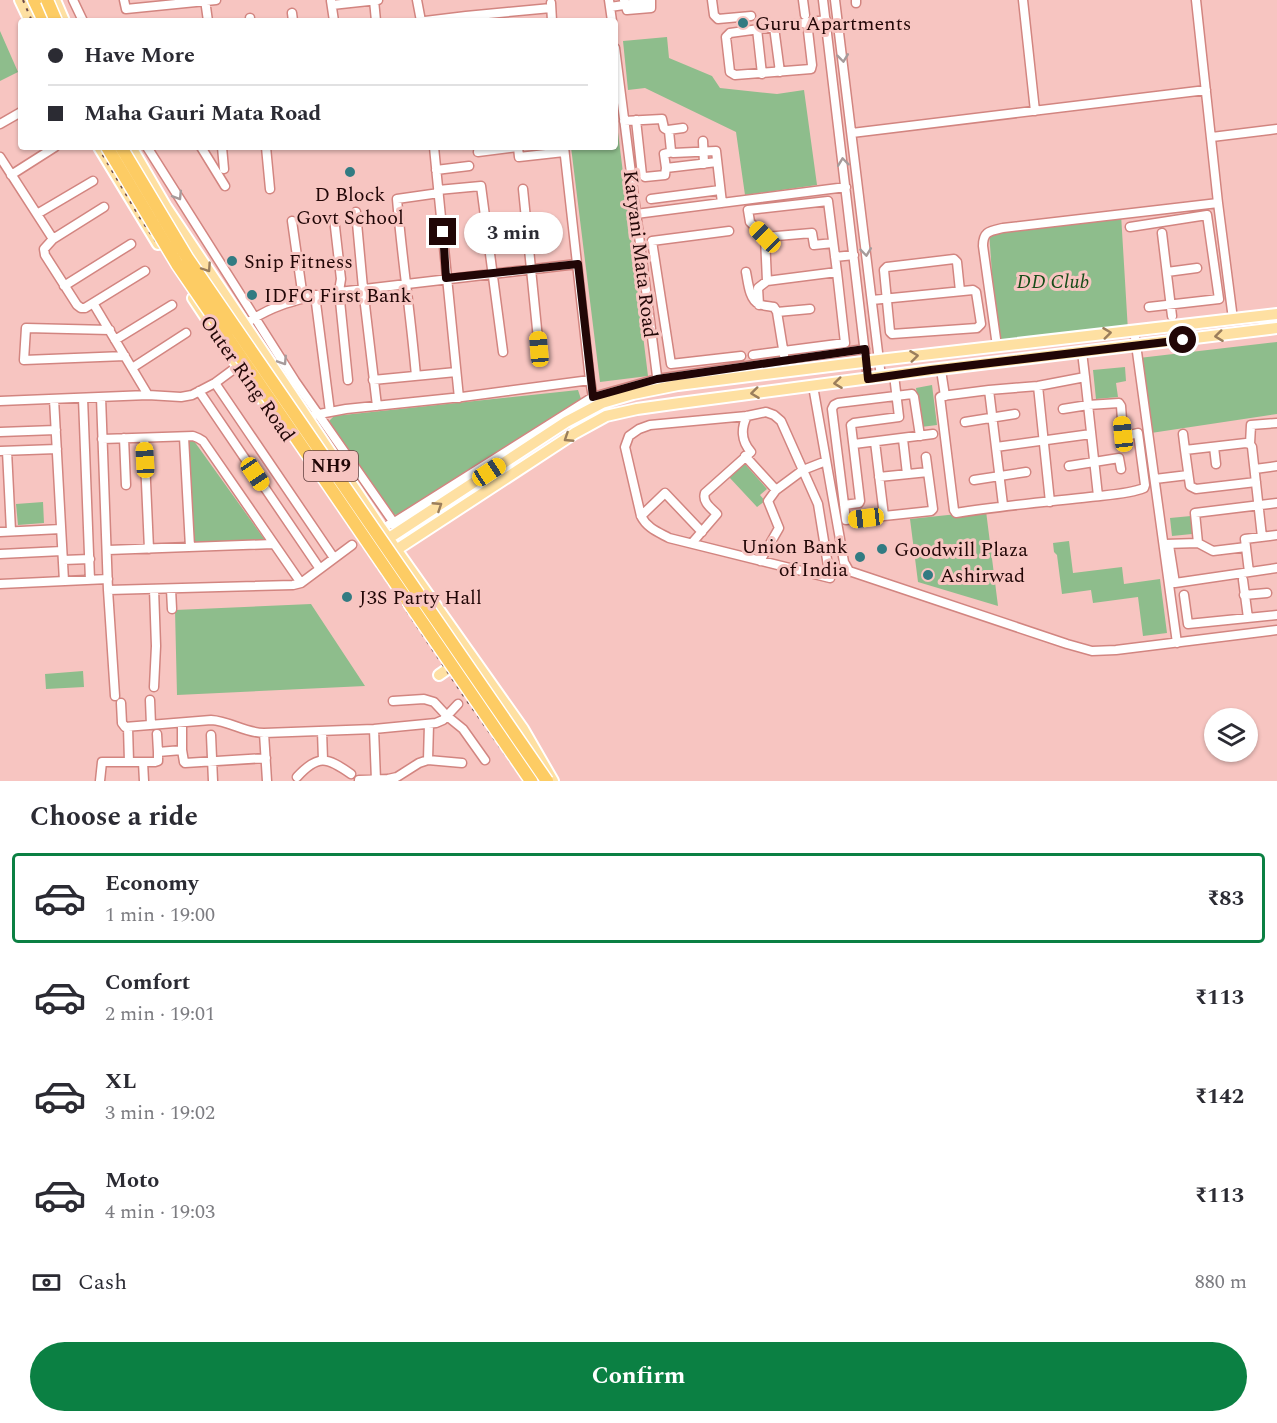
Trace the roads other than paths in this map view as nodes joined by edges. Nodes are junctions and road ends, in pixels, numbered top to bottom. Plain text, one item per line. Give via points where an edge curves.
1 (20, 0) edge
2 (34, 0) edge
3 (47, 0) edge
4 (55, 0) edge
5 (73, 0) edge
6 (124, 0) edge
7 (216, 0) edge
8 (375, 0) edge
9 (417, 0) edge
10 (712, 0) edge
11 (803, 0) edge
12 (824, 0) edge
13 (836, 0) edge
14 (1023, 0) edge
15 (1196, 0) edge
16 (205, 1) edge
17 (648, 1) edge
18 (166, 2) edge
19 (331, 2) edge
20 (624, 2) edge
21 (144, 3) edge
22 (609, 3) edge
23 (751, 16) dead end
24 (502, 17) edge
25 (29, 18) edge
26 (43, 18) edge
27 (60, 18) edge
28 (61, 18) edge
29 (82, 18) edge
30 (208, 18) edge
31 (334, 18) edge
32 (376, 18) edge
33 (420, 18) edge
34 (484, 18) edge
35 (552, 18) edge
36 (612, 18) edge
37 (806, 18) junction
38 (826, 20) junction
39 (774, 27) junction
40 (757, 29) junction
41 (780, 72) junction
42 (762, 74) junction
43 (618, 76) edge
44 (1206, 90) junction
45 (1035, 111) junction
46 (18, 114) edge
47 (18, 118) edge
48 (636, 120) junction
49 (624, 121) junction
50 (0, 124) edge
51 (683, 128) dead end
52 (0, 129) edge
53 (1277, 129) edge
54 (668, 130) junction
55 (852, 134) junction
56 (1212, 137) junction
57 (703, 141) dead end
58 (51, 150) edge
59 (101, 150) edge
60 (109, 150) edge
61 (123, 150) edge
62 (133, 150) edge
63 (149, 150) edge
64 (203, 150) edge
65 (222, 150) edge
66 (266, 150) edge
67 (434, 150) edge
68 (498, 150) edge
69 (518, 150) edge
70 (564, 150) edge
71 (703, 151) junction
72 (672, 152) junction
73 (478, 153) edge
74 (0, 157) edge
75 (717, 162) junction
76 (141, 164) junction
77 (704, 164) junction
78 (469, 166) dead end
79 (666, 168) junction
80 (224, 169) dead end
81 (436, 170) junction
82 (11, 175) junction
83 (117, 177) junction
84 (93, 181) dead end
85 (225, 186) dead end
86 (846, 187) junction
87 (270, 189) dead end
88 (523, 189) dead end
89 (720, 190) junction
90 (438, 192) junction
91 (651, 199) dead end
92 (722, 203) junction
93 (1218, 203) junction
94 (104, 207) dead end
95 (356, 212) dead end
96 (37, 214) junction
97 (636, 214) junction
98 (334, 218) dead end
99 (292, 221) dead end
100 (1130, 226) dead end
101 (729, 231) dead end
102 (1162, 233) dead end
103 (765, 237) junction
104 (53, 239) junction
105 (833, 243) junction
106 (131, 244) dead end
107 (854, 255) junction
108 (835, 257) junction
109 (578, 264) junction
110 (1197, 268) dead end
111 (532, 270) junction
112 (145, 271) dead end
113 (746, 272) dead end
114 (837, 272) junction
115 (1167, 272) junction
116 (492, 274) junction
117 (446, 278) junction
118 (766, 281) junction
119 (405, 283) junction
120 (64, 286) junction
121 (363, 288) junction
122 (339, 291) junction
123 (960, 291) junction
124 (315, 295) junction
125 (303, 298) junction
126 (886, 298) junction
127 (872, 300) junction
128 (93, 303) junction
129 (172, 305) dead end
130 (759, 305) junction
131 (1171, 305) junction
132 (1149, 308) dead end
133 (810, 309) dead end
134 (777, 312) junction
135 (1277, 314) edge
136 (1172, 316) dead end
137 (255, 317) junction
138 (1233, 319) junction
139 (665, 322) junction
140 (245, 324) junction
141 (650, 324) junction
142 (1277, 328) edge
143 (110, 330) junction
144 (1134, 330) junction
145 (186, 333) dead end
146 (115, 340) junction
147 (997, 346) junction
148 (1136, 346) junction
149 (539, 349) dead end
150 (865, 349) junction
151 (783, 351) junction
152 (503, 352) dead end
153 (1082, 352) junction
154 (753, 355) dead end
155 (125, 356) junction
156 (741, 356) dead end
157 (724, 358) junction
158 (879, 360) junction
159 (867, 362) junction
160 (238, 366) junction
161 (785, 367) junction
162 (132, 368) junction
163 (725, 369) junction
164 (941, 370) junction
165 (456, 372) junction
166 (894, 375) junction
167 (416, 376) junction
168 (881, 377) junction
169 (1085, 377) junction
170 (868, 379) junction
171 (348, 380) dead end
172 (374, 380) junction
173 (590, 380) junction
174 (214, 383) junction
175 (291, 384) junction
176 (658, 384) junction
177 (813, 386) junction
178 (1038, 386) junction
179 (989, 390) junction
180 (199, 391) junction
181 (148, 395) junction
182 (897, 396) junction
183 (945, 396) junction
184 (101, 397) junction
185 (83, 398) junction
186 (459, 398) junction
187 (54, 399) junction
188 (0, 402) edge
189 (594, 402) junction
190 (1088, 405) junction
191 (376, 406) junction
192 (1063, 409) dead end
193 (330, 412) junction
194 (1015, 414) dead end
195 (312, 415) junction
196 (747, 416) junction
197 (992, 417) junction
198 (965, 422) dead end
199 (1277, 423) edge
200 (315, 429) junction
201 (56, 430) junction
202 (0, 432) edge
203 (1091, 434) junction
204 (1184, 434) dead end
205 (933, 435) dead end
206 (920, 436) junction
207 (184, 437) junction
208 (124, 438) junction
209 (144, 438) junction
210 (102, 439) junction
211 (903, 439) junction
212 (1045, 441) junction
213 (875, 442) junction
214 (293, 443) junction
215 (854, 444) junction
216 (1250, 444) junction
217 (996, 447) junction
218 (1214, 447) junction
219 (526, 448) junction
220 (57, 449) junction
221 (1185, 450) junction
222 (4, 451) edge
223 (745, 456) junction
224 (926, 457) dead end
225 (533, 460) junction
226 (826, 461) junction
227 (1094, 461) junction
228 (857, 464) junction
229 (1216, 464) dead end
230 (839, 466) junction
231 (1070, 466) dead end
232 (1277, 466) edge
233 (1121, 469) dead end
234 (1255, 469) junction
235 (803, 470) junction
236 (928, 472) junction
237 (1026, 472) dead end
238 (907, 474) junction
239 (1188, 475) junction
240 (1000, 476) junction
241 (879, 477) junction
242 (1155, 479) junction
243 (974, 480) dead end
244 (1256, 482) junction
245 (126, 485) dead end
246 (776, 490) junction
247 (4, 491) edge
248 (1098, 496) junction
249 (1050, 502) junction
250 (1277, 502) edge
251 (844, 505) junction
252 (1003, 505) junction
253 (1259, 505) junction
254 (641, 516) junction
255 (884, 516) junction
256 (396, 527) junction
257 (381, 528) junction
258 (61, 529) junction
259 (11, 531) junction
260 (0, 532) edge
261 (702, 532) junction
262 (1277, 535) edge
263 (1262, 537) junction
264 (389, 538) junction
265 (408, 543) junction
266 (692, 543) junction
267 (1198, 543) junction
268 (273, 544) junction
269 (1166, 544) junction
270 (352, 545) dead end
271 (1246, 546) junction
272 (190, 547) junction
273 (149, 549) junction
274 (108, 550) junction
275 (396, 550) junction
276 (0, 554) edge
277 (62, 555) junction
278 (334, 558) junction
279 (90, 559) junction
280 (760, 561) junction
281 (320, 568) junction
282 (1277, 568) edge
283 (1249, 572) junction
284 (108, 579) junction
285 (90, 580) junction
286 (1243, 580) dead end
287 (64, 581) junction
288 (301, 583) junction
289 (0, 584) edge
290 (154, 589) junction
291 (171, 589) junction
292 (108, 590) junction
293 (1267, 592) dead end
294 (1184, 595) dead end
295 (1244, 595) junction
296 (172, 609) dead end
297 (1277, 615) edge
298 (1248, 618) junction
299 (1277, 630) edge
300 (1177, 643) junction
301 (477, 665) junction
302 (449, 668) junction
303 (439, 675) dead end
304 (457, 679) junction
305 (154, 687) dead end
306 (150, 700) dead end
307 (393, 701) dead end
308 (458, 704) dead end
309 (447, 716) junction
310 (182, 723) junction
311 (429, 724) junction
312 (152, 725) junction
313 (128, 727) junction
314 (374, 729) junction
315 (322, 731) junction
316 (264, 733) junction
317 (157, 734) dead end
318 (211, 735) dead end
319 (182, 750) junction
320 (158, 752) junction
321 (266, 758) junction
322 (211, 760) junction
323 (323, 760) junction
324 (428, 760) junction
325 (485, 760) dead end
326 (129, 762) junction
327 (143, 762) junction
328 (462, 763) dead end
329 (351, 774) dead end
330 (297, 777) dead end
331 (359, 780) edge
332 (376, 780) edge
333 (100, 781) edge
334 (144, 781) edge
335 (213, 781) edge
336 (267, 781) edge
337 (529, 781) edge
338 (547, 781) edge
339 (554, 781) edge

1 - 25 main road
2 - 26 highway
3 - 27 highway, bridge
4 - 28 main road
5 - 29 street
6 - 21 street via 126,9
7 - 16 street
8 - 19 street
8 - 32 street
9 - 33 street
10 - 23 street via 718,19
11 - 37 street
12 - 38 street
13 -> 55 street
14 - 45 street
15 - 44 street
16 - 18 street
16 - 30 street
17 - 20 street
18 - 21 street
19 - 31 street
20 - 22 street
22 - 36 street
24 - 34 street
24 - 35 street via 551,5
37 - 38 street
37 - 39 street
37 - 41 street via 812,67
86 -> 38 street
39 - 40 street
39 - 41 street
40 - 42 street
40 - 42 street via 728,34 729,69 735,75
41 - 42 street
43 - 49 street, Katyani Mata Road
44 - 45 street
44 - 56 street
45 - 55 street
46 - 50 street
47 - 52 street
48 - 49 street
48 - 54 street via 662,119
48 - 79 street via 643,176 665,175
49 - 97 street, Katyani Mata Road
51 - 54 street
53 - 56 street
54 - 72 street
55 -> 127 street
56 - 93 street
57 - 71 street
58 - 82 street
59 - 83 main road, Outer Ring Road
60 - 337 highway, Outer Ring Road / NH9, bridge via 177,264
61 - 338 highway, Outer Ring Road / NH9, bridge via 188,259
62 - 76 main road, Outer Ring Road
63 -> 137 street
64 - 85 street
65 - 80 street
66 - 87 street
67 - 81 street
68 - 73 street
69 - 70 street via 519,157
70 - 109 street
71 - 72 street
71 - 75 street via 716,151
71 - 77 street
72 - 79 street via 664,154
74 - 82 street
75 - 77 street
75 - 89 street
76 - 83 main road
76 -> 140 main road, Outer Ring Road
77 - 79 street
78 - 81 street
81 - 90 street
82 - 96 street
83 - 160 main road, Outer Ring Road
84 - 96 street
86 - 92 street
86 - 107 street
88 - 111 street
89 - 91 street
89 - 92 street
90 - 116 street via 481,186
90 - 117 street
90 - 119 street via 397,199
92 - 97 street
93 - 138 street
93 - 147 street via 988,231 983,246
94 - 104 street
95 - 121 street
96 - 104 street
97 - 141 street, Katyani Mata Road
98 - 122 street via 342,279
99 - 125 street
100 - 131 street via 1207,215 1219,298
101 - 139 street via 652,241
102 - 115 street
103 - 105 street via 812,233 814,245
103 - 105 street via 750,222 748,210 828,201
103 - 118 street
104 - 120 street via 44,249 45,255
105 - 108 street
106 - 120 street
107 - 108 street
107 - 150 street
108 - 114 street
109 - 111 street
109 - 173 street
110 - 115 street
111 - 116 street
111 - 149 street
112 - 128 street
113 - 130 street via 751,295
114 - 118 street
114 - 151 street via 845,343
115 - 131 street
116 - 117 street
116 - 152 street
117 - 119 street
117 - 165 street
118 - 130 street via 758,288
119 - 121 street
119 - 167 street
120 - 128 street via 81,308
121 - 122 street
121 - 172 street
122 - 124 street
122 - 171 street
123 - 126 street
123 - 126 street via 957,262 953,259 887,267
123 - 126 street via 976,292 981,324 978,328 892,334
124 - 125 street
124 - 193 street
125 - 137 street
126 - 127 street
127 - 158 street
128 - 143 street
129 - 146 street
130 - 134 street via 774,307
131 - 132 street
131 - 136 street
133 - 134 street
134 - 151 street
135 - 138 main road
137 - 140 street
137 -> 175 street
138 - 144 main road
139 - 141 street
139 - 157 street via 671,364
140 - 175 main road, Outer Ring Road
141 - 176 street, Katyani Mata Road
142 -> 148 main road
143 - 146 street
143 - 155 street via 26,328 24,360
147 -> 144 main road
144 - 148 street
145 - 162 street
146 - 155 street
158 -> 147 main road
148 - 153 main road
148 - 242 street
150 - 159 street
150 - 161 street
151 - 154 street
151 - 161 street
153 - 164 main road
153 - 169 street
155 - 162 street
156 - 157 street
157 - 163 street
158 - 159 main road
158 - 168 street
159 - 161 main road
159 - 170 street
160 - 174 street
160 - 214 main road, Outer Ring Road
161 - 163 street
161 - 176 main road via 678,385
162 - 181 street
163 - 176 street
164 - 166 main road
164 - 183 street
165 - 167 street
165 - 186 street
166 - 168 main road
166 - 182 street
167 - 172 street
168 - 170 main road
169 - 178 street
169 - 190 street
170 -> 177 main road
172 - 191 street
173 - 186 street
173 - 189 street
174 - 180 street
174 - 278 street
175 - 195 main road, Outer Ring Road
176 - 189 main road via 602,403
177 -> 225 main road via 606,416
177 - 226 street
178 - 179 street
178 - 212 street
179 - 183 street
179 - 197 street
180 - 181 street via 181,397
180 - 281 street
181 - 184 street
182 - 206 street via 910,393 914,397
182 - 215 street via 899,417 852,423
182 - 230 street via 834,405
183 - 252 street via 939,401 954,512
184 - 185 street
184 - 210 street
185 - 187 street
185 - 279 street
186 - 191 street
187 - 188 street
187 - 201 street
189 - 219 main road
189 - 256 street
190 - 192 street
190 - 203 street
190 - 248 street via 1121,406 1123,434 1138,433 1145,485 1142,489
191 - 193 street
193 - 195 street
194 - 197 street
195 - 200 main road, Outer Ring Road
195 - 256 street
196 - 223 street via 743,436 751,452
196 - 235 street via 766,412 781,421
196 - 254 street via 650,426 629,435 625,447
197 - 198 street
197 - 217 street
199 - 216 street via 1251,425
200 - 214 main road
200 - 257 main road, Outer Ring Road
201 - 202 street
201 - 220 street
203 - 212 street
203 - 227 street
204 - 221 street
205 - 206 street
206 - 211 street
207 - 209 street
207 - 268 street via 203,441
207 - 272 street
208 - 209 street
208 - 210 street
208 - 245 street
209 - 273 street
210 - 274 street
211 - 213 street
211 - 238 street
212 - 217 street
212 - 249 street
213 - 215 street
213 - 241 street
214 - 302 main road, Outer Ring Road
215 - 228 street
216 - 218 street
216 - 234 street
217 - 240 street
218 - 221 street
218 - 229 street
219 - 225 main road
256 -> 219 main road
220 - 222 street
220 - 258 street
221 - 239 street
222 - 247 street
223 - 246 street
223 - 261 street via 705,493 705,501 717,514
224 - 236 street
225 - 265 main road
226 - 235 street
226 - 300 street via 844,562 849,571 1092,651
227 - 231 street
227 - 233 street via 1119,458
227 - 248 street
228 - 230 street
228 - 251 street via 860,501
230 - 251 street
232 - 234 street
234 - 244 street
235 - 246 street
235 - 280 street via 818,504 830,578
236 - 238 street
236 - 255 street via 933,509
237 - 240 street
238 - 241 street
239 - 242 street
239 - 244 street via 1190,486 1196,489
240 - 243 street
240 - 252 street
241 - 255 street
242 - 269 street
244 - 253 street
246 - 280 street via 768,501 779,528
247 - 259 street
248 - 249 street
249 - 252 street
250 - 253 street
251 - 255 street via 847,520
253 - 263 street
253 - 267 street via 1195,513
254 - 261 street via 666,493
254 - 266 street via 651,528 669,538
256 - 257 street
256 - 264 main road
256 - 265 street
257 - 264 main road, Outer Ring Road
258 - 259 street
258 - 277 street
259 - 260 street
261 - 266 street
262 - 263 street
263 - 271 street via 1245,539
264 - 275 main road, Outer Ring Road
265 - 275 main road
266 - 280 street
267 - 269 street
267 - 271 street via 1213,551
268 - 272 street
268 - 288 street
269 - 283 street via 1175,583
269 - 300 street
270 - 278 street
271 - 283 street
272 - 273 street
273 - 274 street
274 - 284 street
275 - 301 main road, Outer Ring Road
276 - 277 street
277 - 279 street
277 - 287 street
278 - 281 street
279 - 285 street
281 - 288 street
282 - 283 street
284 - 285 street
284 - 292 street
285 - 287 street
286 - 295 street
287 - 289 street
288 - 291 street
290 - 291 street
290 - 292 street
290 - 305 street
291 - 296 street
292 - 313 street via 118,699 122,723
293 - 295 street
294 - 298 street via 1188,624
295 - 298 street
297 - 298 street
299 - 300 street
301 - 304 main road
301 - 339 main road, Outer Ring Road
302 - 303 main road
302 - 304 main road, Outer Ring Road
304 - 337 main road, Outer Ring Road
306 - 312 street
307 - 309 street via 430,700
308 - 309 street
309 - 311 street
309 - 325 street via 463,729
310 - 312 street
310 - 316 street via 222,721
310 - 319 street
311 - 314 street
311 - 324 street
312 - 313 street
313 - 326 street
314 - 315 street
314 - 332 street
315 - 316 street
315 - 323 street
316 - 321 street
317 - 320 street
318 - 322 street
319 - 320 street
319 - 322 street via 185,763
320 - 327 street via 156,762
321 - 322 street
321 - 336 street
322 - 335 street
323 - 329 street
323 - 330 street via 311,763
324 - 328 street
324 - 332 street via 398,777
326 - 327 street
326 - 333 street via 102,762
327 - 334 street
331 - 332 street

